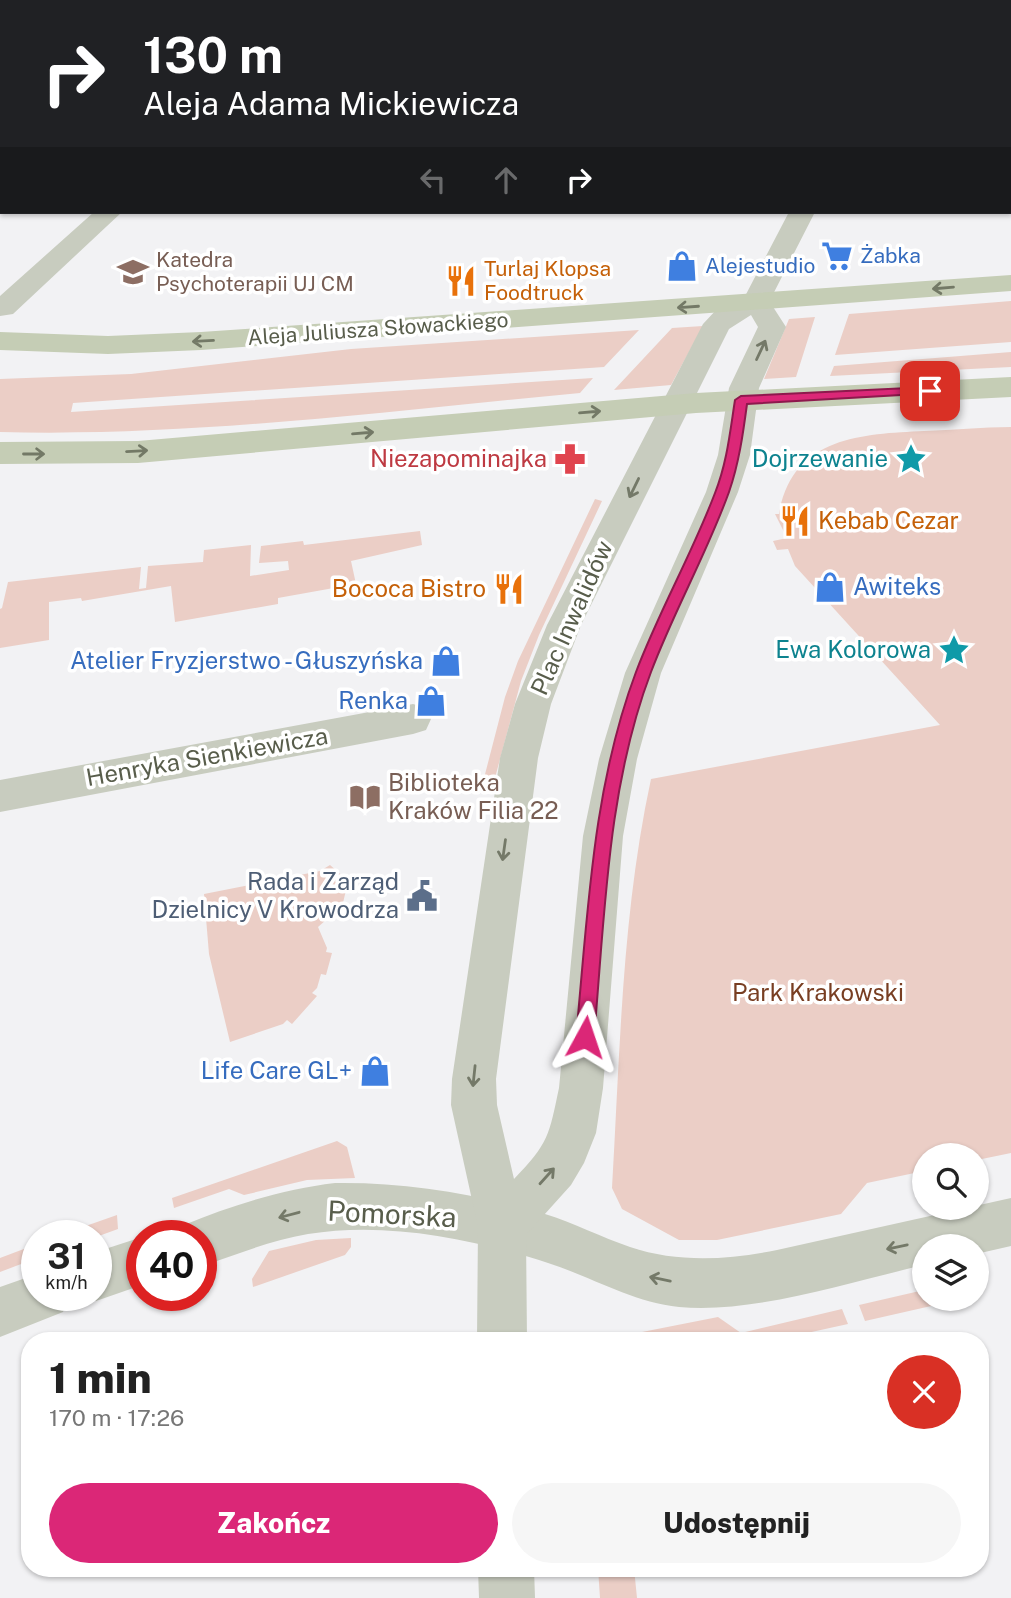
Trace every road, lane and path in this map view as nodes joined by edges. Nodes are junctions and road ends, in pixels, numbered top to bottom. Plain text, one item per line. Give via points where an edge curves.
1 (107, 214) edge
2 (801, 214) edge
3 (1011, 283) edge
4 (756, 302) junction
5 (3, 309) dead end
6 (0, 341) edge
7 (75, 344) junction
8 (0, 362) edge
9 (1011, 387) edge
10 (741, 400) junction
11 (674, 405) junction
12 (0, 453) edge
13 (413, 719) dead end
14 (0, 796) edge
15 (1011, 1222) edge
16 (502, 1227) junction
17 (217, 1237) edge
18 (21, 1304) edge
19 (0, 1312) edge
20 (502, 1332) edge
21 (506, 1577) edge
22 (507, 1598) edge

1 - 5 street
2 - 4 street
3 -> 4 main road, Aleja Juliusza Słowackiego
4 -> 7 main road, Aleja Juliusza Słowackiego via 272,337
10 -> 4 street via 772,327
4 - 11 street, Plac Inwalidów via 717,324
6 - 7 main road, Aleja Juliusza Słowackiego
7 - 8 main road
9 - 10 main road
10 - 11 main road
16 -> 10 street via 555,1166 573,1129 581,1088 603,836 618,759 643,673 726,482
12 -> 11 main road via 138,452
11 -> 16 street, Plac Inwalidów via 559,637 533,704 519,758 473,1093
13 - 14 street, Henryka Sienkiewicza
15 -> 16 street via 728,1283 676,1282 641,1275 548,1239
16 -> 17 street, Pomorska via 457,1215 323,1208
16 - 20 street, Plac Inwalidów
18 - 19 street
21 - 22 street

